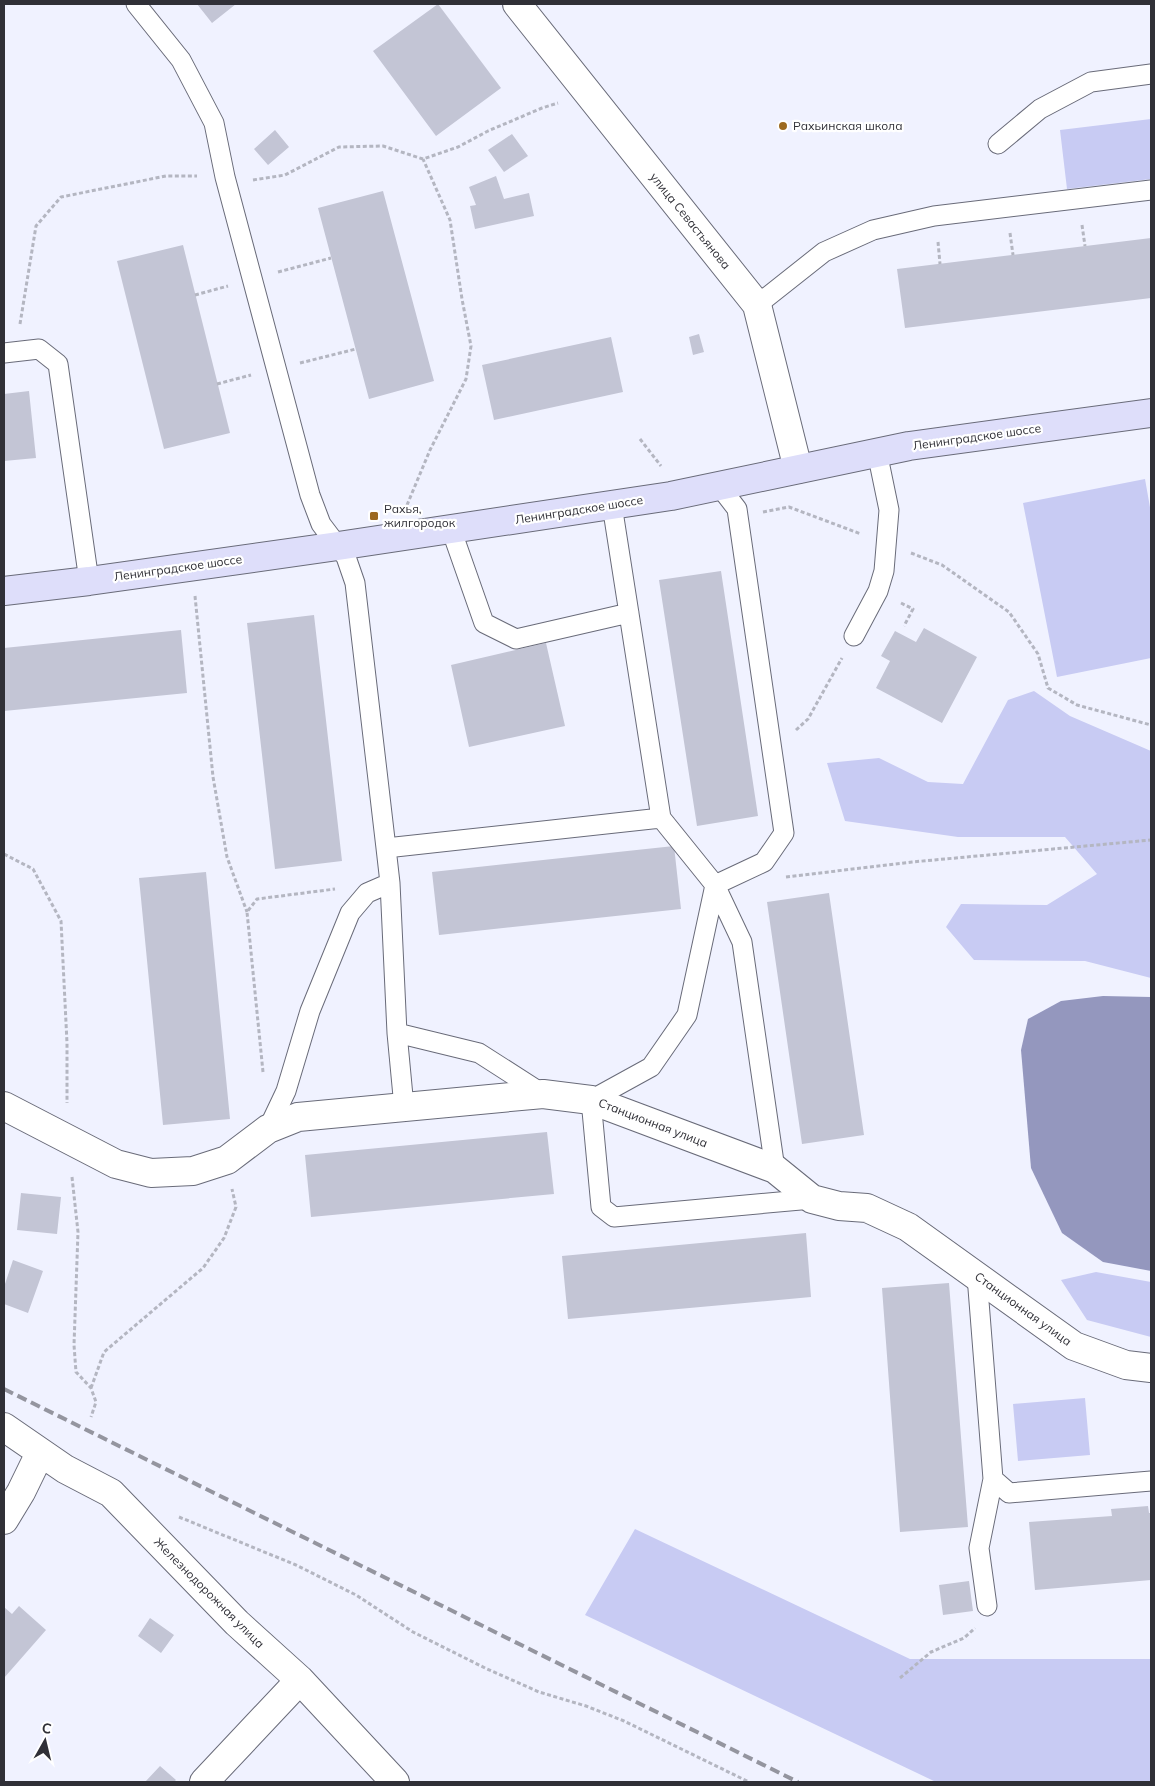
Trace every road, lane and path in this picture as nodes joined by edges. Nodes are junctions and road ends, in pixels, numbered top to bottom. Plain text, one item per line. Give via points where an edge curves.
1 (136, 4) edge
2 (518, 4) edge
3 (1151, 74) edge
4 (589, 94) junction
5 (998, 144) dead end
6 (423, 159) junction
7 (225, 177) junction
8 (1151, 190) edge
9 (757, 305) junction
10 (10, 352) edge
11 (1151, 413) edge
12 (640, 439) dead end
13 (877, 452) junction
14 (663, 468) dead end
15 (798, 469) junction
16 (720, 487) junction
17 (612, 505) junction
18 (404, 512) dead end
19 (763, 512) dead end
20 (451, 529) junction
21 (887, 544) junction
22 (338, 546) junction
23 (192, 566) junction
24 (89, 581) junction
25 (4, 591) edge
26 (629, 613) junction
27 (854, 636) joint
28 (1151, 725) edge
29 (772, 753) junction
30 (661, 818) junction
31 (1151, 840) edge
32 (386, 848) junction
33 (4, 854) edge
34 (784, 877) dead end
35 (390, 883) junction
36 (714, 885) junction
37 (342, 889) dead end
38 (247, 912) junction
39 (397, 1033) junction
40 (263, 1080) dead end
41 (543, 1094) junction
42 (591, 1100) junction
43 (4, 1106) edge
44 (404, 1107) junction
45 (268, 1129) junction
46 (67, 1138) junction
47 (227, 1160) junction
48 (775, 1169) junction
49 (812, 1199) junction
50 (977, 1276) junction
51 (1151, 1368) edge
52 (91, 1388) junction
53 (91, 1417) dead end
54 (4, 1427) edge
55 (40, 1453) junction
56 (993, 1479) junction
57 (1151, 1482) edge
58 (13, 1495) edge
59 (177, 1517) dead end
60 (4, 1520) edge
61 (987, 1606) joint
62 (900, 1678) dead end
63 (300, 1680) junction
64 (204, 1782) edge
65 (395, 1782) edge
66 (749, 1782) edge

1 - 7 lane via 181,60 214,123
2 - 4 street, улица Севастьянова
3 - 5 lane via 1091,82 1040,109
4 - 6 path via 542,108 458,147
4 - 9 street, улица Севастьянова
6 - 7 path via 383,146 339,147 285,175 256,181
6 - 18 path via 450,220 471,346 466,378
7 - 10 path via 166,176 61,197 36,226
7 - 22 lane via 310,495 321,524
8 - 9 lane via 934,216 874,230 824,252
9 - 15 street, улица Севастьянова
10 - 24 lane via 39,349 58,364
11 - 13 street, Ленинградское шоссе
12 - 14 path
13 - 15 street, Ленинградское шоссе
13 - 21 lane via 889,510
15 - 16 street, Ленинградское шоссе
16 - 17 street, Ленинградское шоссе
16 - 29 lane via 737,509
17 - 20 street, Ленинградское шоссе
17 - 26 lane
19 - 21 path via 789,507
20 - 22 street, Ленинградское шоссе
20 - 26 lane via 484,623 516,639
21 - 27 lane via 878,591
21 - 28 path via 942,565 1009,612 1038,654 1048,688 1077,705
22 - 23 street, Ленинградское шоссе
22 - 32 lane via 356,583
23 - 24 street, Ленинградское шоссе
23 - 38 path via 213,778 227,857
24 - 25 street, Ленинградское шоссе
26 - 30 lane
27 - 29 path via 808,720
29 - 36 lane via 784,833 764,862
30 - 32 lane
30 - 36 lane
31 - 34 path
32 - 35 lane
33 - 46 path via 33,869 61,922
35 - 39 lane
35 - 45 lane via 367,893 350,913 310,1011 286,1091
36 - 42 lane via 687,1016 651,1067
36 - 48 lane via 742,942
37 - 38 path via 257,899
38 - 40 path
39 - 41 lane via 479,1053
39 - 44 lane
41 - 42 street, Станционная улица
41 - 44 street, Станционная улица
42 - 48 street, Станционная улица
42 - 49 lane via 601,1207 614,1218
43 - 46 street, Станционная улица
44 - 45 street, Станционная улица via 298,1117
45 - 47 street, Станционная улица
46 - 47 street, Станционная улица via 116,1164 151,1173 193,1171
46 - 52 path via 78,1232 76,1372
47 - 52 path via 236,1207 224,1238 204,1268 104,1352
48 - 49 street, Станционная улица
49 - 50 street, Станционная улица via 839,1206 867,1208 908,1227
50 - 51 street, Станционная улица via 1074,1346 1126,1365
50 - 56 lane
52 - 53 path via 96,1402
54 - 55 street, Железнодорожная улица
55 - 58 street
55 - 63 street, Железнодорожная улица via 111,1493 237,1623
56 - 57 lane via 1009,1493
56 - 61 lane via 979,1548
58 - 60 street
59 - 66 path via 296,1565 356,1595 413,1632 485,1668 539,1692 624,1721
61 - 62 path via 982,1621 964,1638 931,1652
63 - 64 street
63 - 65 street, Железнодорожная улица

